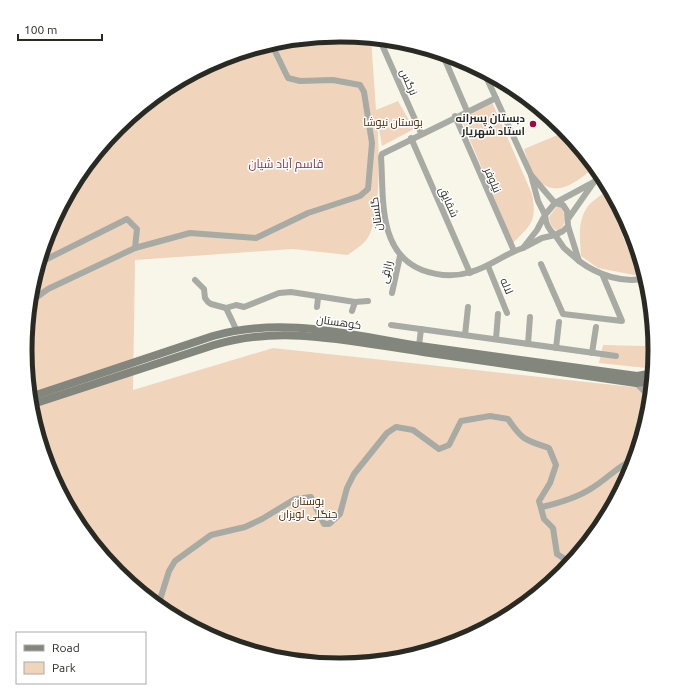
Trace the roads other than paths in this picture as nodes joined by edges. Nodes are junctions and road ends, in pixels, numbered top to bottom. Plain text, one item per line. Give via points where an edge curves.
1 (382, 44) edge
2 (274, 49) edge
3 (445, 60) edge
4 (491, 81) edge
5 (496, 98) junction
6 (467, 111) junction
7 (455, 116) junction
8 (421, 133) junction
9 (411, 138) junction
10 (531, 175) junction
11 (597, 179) edge
12 (594, 182) junction
13 (555, 203) junction
14 (545, 215) junction
15 (568, 222) junction
16 (555, 234) junction
17 (135, 248) junction
18 (523, 248) junction
19 (514, 251) junction
20 (400, 256) junction
21 (46, 260) edge
22 (579, 261) junction
23 (541, 264) dead end
24 (488, 266) junction
25 (470, 272) junction
26 (603, 276) junction
27 (640, 279) edge
28 (195, 280) dead end
29 (392, 293) dead end
30 (279, 294) junction
31 (37, 297) edge
32 (318, 298) junction
33 (281, 301) dead end
34 (368, 301) dead end
35 (354, 302) junction
36 (317, 307) dead end
37 (468, 307) dead end
38 (226, 308) junction
39 (352, 311) dead end
40 (507, 312) dead end
41 (498, 314) dead end
42 (530, 317) dead end
43 (559, 322) dead end
44 (391, 324) dead end
45 (596, 327) dead end
46 (236, 329) junction
47 (421, 329) junction
48 (465, 335) junction
49 (496, 339) junction
50 (528, 344) junction
51 (419, 346) junction
52 (556, 348) junction
53 (592, 353) junction
54 (616, 356) dead end
55 (648, 374) edge
56 (102, 377) junction
57 (647, 382) edge
58 (636, 383) junction
59 (646, 393) edge
60 (36, 395) edge
61 (37, 403) edge
62 (629, 461) edge
63 (542, 507) junction
64 (566, 560) edge
65 (160, 600) edge

1 - 8 street, نرگس
2 - 17 street via 288,78 300,81 333,80 360,85 364,92 372,143 368,189 360,196 308,213 256,238 190,232
3 - 6 street
4 - 5 street
5 - 6 street
5 - 10 street
6 - 7 street
7 - 8 street
7 - 19 street, نیلوفر
8 - 9 street
9 - 20 street, گلستان via 381,157 388,234
9 - 25 street, شقایق
10 - 13 street
10 - 14 street
11 - 12 street
12 - 13 street
12 - 15 street
13 - 14 street
13 - 15 street via 563,205 567,211
14 - 16 street via 546,223
14 - 18 street via 538,230
15 - 16 street via 563,231
15 - 22 street
16 - 18 street, گلستان
16 - 22 street via 564,248
17 - 21 street via 137,229 127,219
17 - 31 street via 48,289
18 - 19 street, گلستان
19 - 24 street, گلستان
20 - 25 street, گلستان via 416,268 432,273 450,276
20 - 29 street, رازقی
22 - 26 street
23 - 26 street via 563,314 622,321
24 - 25 street, گلستان
24 - 40 street, لاله
26 - 27 street
28 - 38 street via 204,289 208,302
30 - 32 street via 291,292
30 - 33 street
30 - 38 street via 244,307 236,305
32 - 35 street
32 - 36 street
34 - 35 street
35 - 39 street
37 - 48 street
38 - 46 street
41 - 49 street
42 - 50 street
43 - 52 street
44 - 47 street
45 - 53 street
46 - 51 main road, کوهستان via 297,327
46 - 56 main road, کوهستان
47 - 48 street
47 - 51 street
48 - 49 street
49 - 50 street
50 - 52 street
51 - 55 main road, کوهستان via 637,376
52 - 53 street
53 - 54 street
56 - 58 main road, کوهستان via 232,339 286,334 333,338
56 - 60 main road, کوهستان
56 - 61 main road, کوهستان
57 - 58 main road, کوهستان
58 - 59 street
62 - 63 street via 591,489 565,502
63 - 64 street via 544,520 553,528 557,554
63 - 65 street via 539,501 550,483 556,465 549,448 519,436 508,419 490,416 462,421 449,446 439,449 412,430 396,427 387,433 354,474 340,514 329,524 324,524 311,497 305,497 295,499 245,527 211,535 175,561

